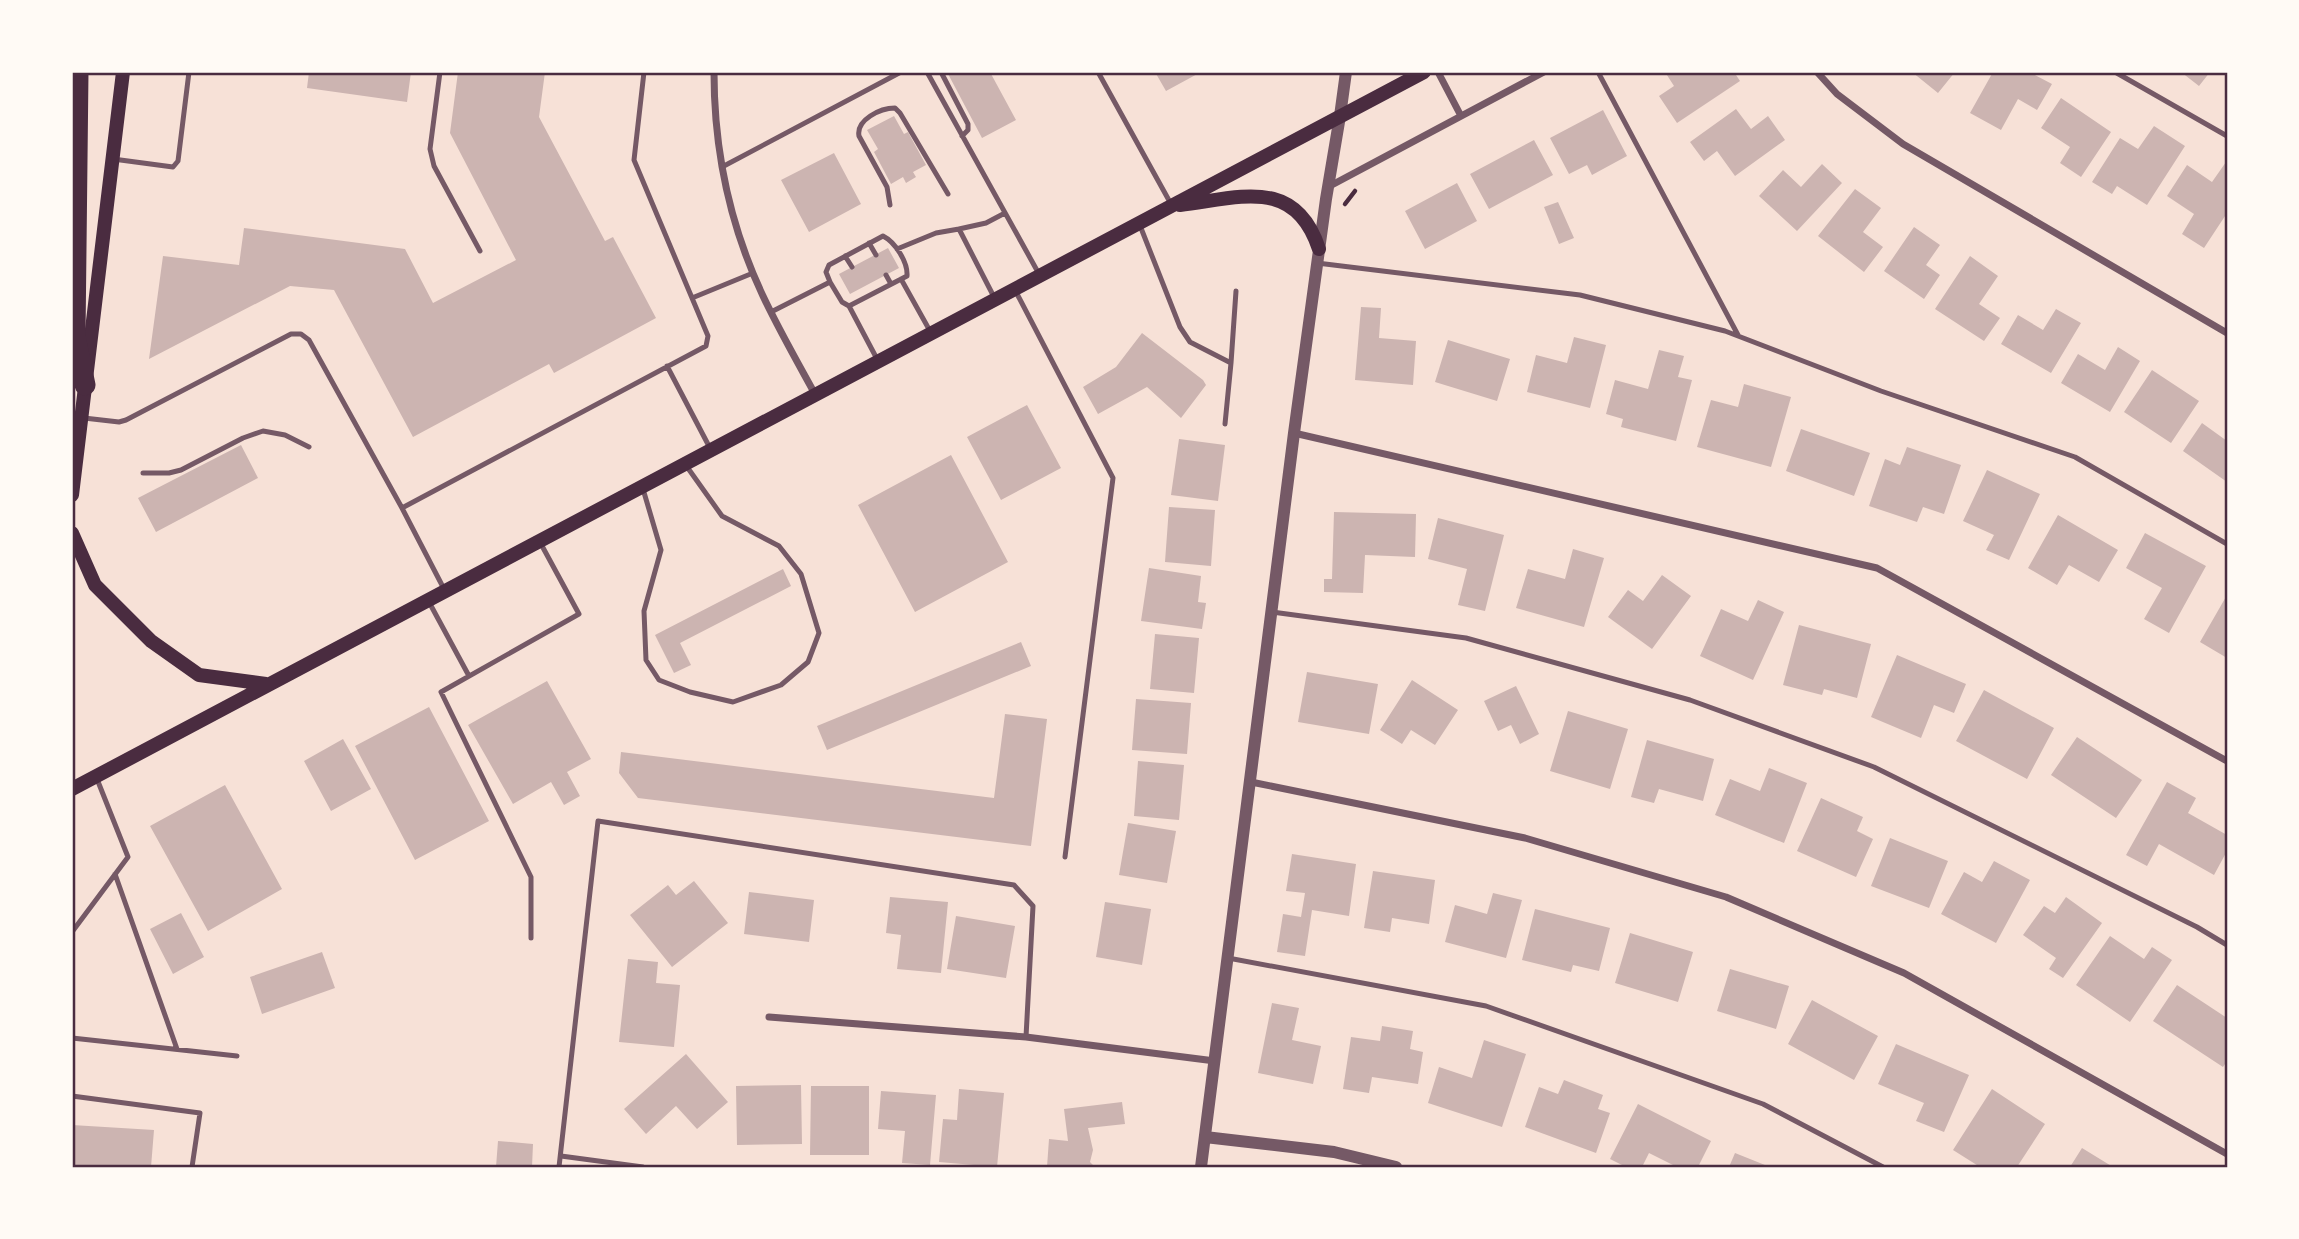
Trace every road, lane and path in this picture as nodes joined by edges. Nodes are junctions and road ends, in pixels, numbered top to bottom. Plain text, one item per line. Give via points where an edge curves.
1 (78, 72) edge
2 (123, 72) edge
3 (190, 72) edge
4 (440, 72) edge
5 (644, 72) edge
6 (714, 72) edge
7 (901, 72) edge
8 (927, 72) edge
9 (941, 72) edge
10 (1098, 72) edge
11 (1346, 72) edge
12 (1424, 72) edge
13 (1438, 72) edge
14 (1544, 72) edge
15 (1598, 72) edge
16 (1817, 72) edge
17 (2115, 72) edge
18 (1340, 116) junction
19 (1461, 116) junction
20 (962, 136) junction
21 (2227, 136) edge
22 (112, 159) junction
23 (722, 167) junction
24 (1328, 187) junction
25 (948, 194) dead end
26 (890, 205) dead end
27 (1172, 206) junction
28 (1005, 213) junction
29 (1139, 223) junction
30 (959, 229) junction
31 (869, 243) junction
32 (897, 249) junction
33 (480, 251) dead end
34 (876, 255) dead end
35 (845, 256) junction
36 (1318, 256) junction
37 (852, 267) dead end
38 (753, 273) junction
39 (886, 275) dead end
40 (1040, 276) junction
41 (901, 279) junction
42 (830, 282) junction
43 (891, 284) junction
44 (862, 288) dead end
45 (1015, 290) junction
46 (1236, 291) dead end
47 (867, 297) junction
48 (692, 298) junction
49 (996, 300) junction
50 (849, 306) junction
51 (771, 312) junction
52 (2227, 333) edge
53 (932, 334) junction
54 (1738, 336) junction
55 (878, 362) junction
56 (1231, 363) junction
57 (667, 366) junction
58 (85, 385) junction
59 (816, 396) junction
60 (82, 418) junction
61 (1225, 425) dead end
62 (1294, 433) junction
63 (309, 447) dead end
64 (711, 451) junction
65 (685, 464) junction
66 (143, 474) dead end
67 (642, 486) junction
68 (72, 495) edge
69 (401, 508) junction
70 (72, 533) edge
71 (539, 541) junction
72 (2227, 544) edge
73 (445, 590) junction
74 (427, 599) junction
75 (1272, 612) junction
76 (468, 676) junction
77 (266, 684) junction
78 (2227, 761) edge
79 (96, 776) junction
80 (1251, 782) junction
81 (72, 789) edge
82 (1065, 857) dead end
83 (115, 874) junction
84 (72, 932) edge
85 (531, 938) dead end
86 (2227, 945) edge
87 (1227, 958) junction
88 (769, 1017) dead end
89 (1026, 1037) junction
90 (72, 1038) edge
91 (177, 1049) junction
92 (237, 1056) dead end
93 (1216, 1061) junction
94 (72, 1096) edge
95 (1205, 1137) junction
96 (2227, 1154) edge
97 (561, 1156) junction
98 (192, 1167) edge
99 (559, 1167) edge
100 (643, 1167) edge
101 (1201, 1167) edge
102 (1396, 1167) edge
103 (1883, 1167) edge

1 - 58 highway via 75,336
2 - 22 main road
3 - 22 lane via 178,161 173,167
4 - 33 lane via 430,149 434,166
5 - 48 lane via 634,160
6 - 23 street
7 - 23 lane
8 - 20 lane
9 - 20 lane via 968,124
10 - 27 lane
11 - 18 street
12 - 18 main road
13 - 19 street
14 - 19 street
15 - 54 lane
16 - 52 street via 1903,145
17 - 21 lane
18 - 24 street
18 - 27 main road
19 - 24 street
20 - 28 lane
22 - 58 main road
23 - 38 street
24 - 36 street
25 - 26 lane via 900,113 888,108 861,122 858,129 887,187
27 - 29 main road
27 - 36 main road via 1262,196 1278,200 1300,213 1312,229
28 - 30 lane
28 - 40 lane
29 - 40 main road
29 - 56 lane via 1180,327 1190,342
30 - 32 lane
30 - 49 lane
31 - 32 lane via 883,236
31 - 34 lane
31 - 35 lane
32 - 41 lane via 907,269
35 - 37 lane
35 - 42 lane via 829,265
36 - 54 lane via 1580,295
36 - 62 street
38 - 48 lane
38 - 51 street
39 - 43 lane
40 - 45 main road
41 - 43 lane
41 - 53 lane
42 - 50 lane
42 - 51 lane
43 - 47 lane
44 - 47 lane
45 - 49 main road
45 - 82 lane via 1112,478
46 - 56 lane
47 - 50 lane
48 - 57 lane via 708,336 706,346
49 - 53 main road
50 - 55 lane
51 - 59 street
53 - 55 main road
54 - 72 lane via 2075,457
55 - 59 main road
56 - 61 lane
57 - 64 lane
57 - 69 lane
58 - 60 main road
59 - 64 main road
60 - 68 main road
60 - 69 lane via 127,420 291,334 301,334 316,352
62 - 75 street
62 - 78 street via 1877,568
63 - 66 lane via 263,431 181,470
64 - 65 main road
65 - 67 main road
65 - 67 lane via 722,516 779,546 801,574 819,633 808,662 781,685 733,702 659,680 646,660 644,611 661,550
67 - 71 main road
69 - 73 lane
70 - 77 main road via 95,584 150,641 199,675
71 - 73 main road
71 - 76 lane via 579,614
73 - 74 main road
74 - 76 lane
74 - 77 main road
75 - 80 street
75 - 86 lane via 1466,638 1690,700 1874,767
76 - 85 lane via 441,692 531,877
77 - 79 main road
79 - 81 main road
79 - 83 lane via 128,857
80 - 87 street
80 - 96 street via 1525,838 1726,897 1904,973
83 - 84 lane
83 - 91 lane
87 - 93 street
87 - 103 lane via 1486,1006 1763,1104
88 - 89 street
89 - 93 street
89 - 97 lane via 1033,906 1014,885 598,821
90 - 91 lane
91 - 92 lane
93 - 95 street
94 - 98 lane via 200,1113
95 - 101 street
95 - 102 street via 1334,1152
97 - 99 lane
97 - 100 lane

